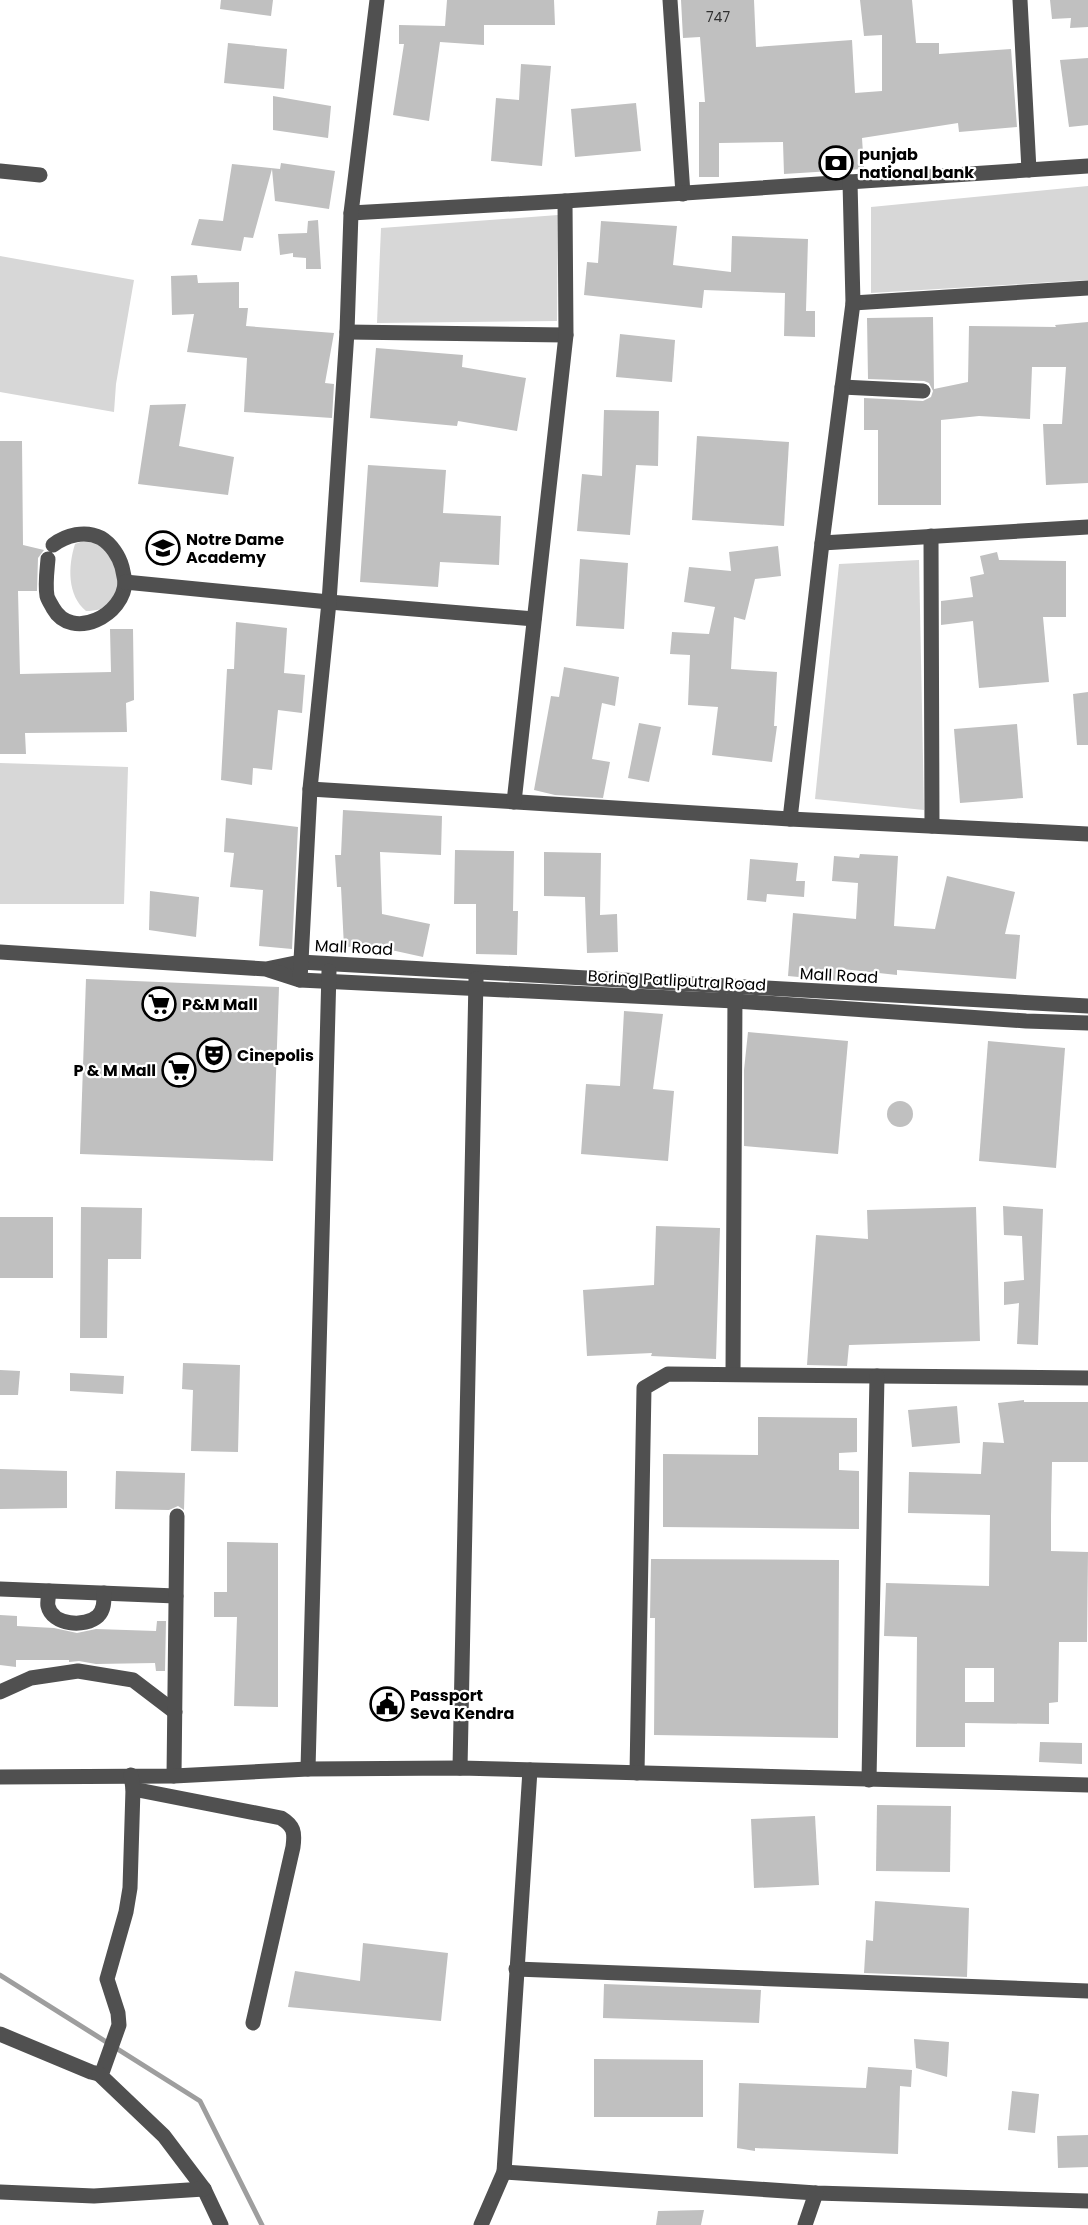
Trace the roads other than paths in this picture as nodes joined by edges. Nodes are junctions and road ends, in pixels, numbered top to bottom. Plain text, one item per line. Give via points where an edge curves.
1 (378, 0) edge
2 (670, 0) edge
3 (1020, 0) edge
4 (1088, 166) edge
5 (1029, 170) junction
6 (0, 171) edge
7 (40, 176) dead end
8 (850, 182) junction
9 (683, 194) junction
10 (565, 201) junction
11 (351, 213) junction
12 (1088, 288) edge
13 (853, 303) junction
14 (347, 332) junction
15 (566, 334) junction
16 (842, 387) junction
17 (923, 391) dead end
18 (1088, 527) edge
19 (931, 536) junction
20 (822, 543) junction
21 (125, 582) junction
22 (330, 602) junction
23 (534, 619) junction
24 (310, 789) junction
25 (514, 802) junction
26 (790, 819) junction
27 (932, 826) junction
28 (1088, 834) edge
29 (0, 952) edge
30 (300, 962) junction
31 (329, 964) junction
32 (266, 969) junction
33 (476, 971) junction
34 (300, 980) junction
35 (329, 981) junction
36 (476, 987) junction
37 (612, 987) junction
38 (735, 994) junction
39 (890, 996) junction
40 (1028, 1005) junction
41 (1088, 1006) edge
42 (889, 1012) junction
43 (1026, 1021) junction
44 (1088, 1023) edge
45 (733, 1374) junction
46 (877, 1376) junction
47 (1088, 1378) edge
48 (177, 1516) dead end
49 (0, 1589) edge
50 (49, 1591) junction
51 (104, 1593) junction
52 (176, 1596) junction
53 (0, 1692) edge
54 (175, 1712) junction
55 (460, 1768) junction
56 (308, 1769) junction
57 (530, 1770) junction
58 (637, 1773) junction
59 (174, 1776) junction
60 (0, 1777) edge
61 (869, 1780) junction
62 (132, 1782) junction
63 (1088, 1785) edge
64 (516, 1969) junction
65 (1088, 1991) edge
66 (253, 2023) dead end
67 (0, 2034) edge
68 (103, 2068) junction
69 (504, 2172) junction
70 (204, 2189) junction
71 (0, 2192) edge
72 (816, 2193) junction
73 (1088, 2201) edge
74 (221, 2225) edge
75 (481, 2225) edge
76 (805, 2225) edge

1 - 11 street
2 - 9 street
3 - 5 street
4 - 5 street
5 - 8 street
6 - 7 street
8 - 9 street
8 - 13 street
9 - 10 street
10 - 11 street
10 - 15 street
11 - 14 street
12 - 13 street
13 - 16 street
14 - 15 street
14 - 22 street
15 - 23 street
16 - 17 street
16 - 20 street
18 - 19 street
19 - 20 street
19 - 27 street
20 - 26 street
21 - 21 street via 120,561 101,538 87,534 63,537 50,552 47,598 67,622 83,624 105,617
21 - 22 street
22 - 23 street
22 - 24 street
23 - 25 street
24 - 25 street
24 - 30 street
25 - 26 street
26 - 27 street
27 - 28 street
29 - 32 street
30 - 31 street, Mall Road
30 - 32 street, Mall Road
30 - 34 street
31 - 33 street, Mall Road
31 - 35 street
32 - 34 street, Boring Patliputra Road
33 - 36 street
33 - 37 street, Mall Road
34 - 35 street, Boring Patliputra Road
35 - 36 street, Boring Patliputra Road
35 - 56 street
36 - 37 street, Boring Patliputra Road
36 - 55 street
37 - 38 street, Mall Road
38 - 39 street, Mall Road
38 - 42 street, Boring Patliputra Road
38 - 45 street
39 - 40 street, Mall Road
39 - 42 street
40 - 41 street, Mall Road
40 - 43 street
42 - 43 street, Boring Patliputra Road
43 - 44 street, Boring Patliputra Road
45 - 46 street
45 - 58 street via 668,1374 644,1388
46 - 47 street
46 - 61 street
48 - 52 street
49 - 50 street
50 - 51 street
50 - 51 street via 48,1606 53,1616 78,1623 96,1618 104,1604
51 - 52 street
52 - 54 street
53 - 54 street via 32,1678 78,1671 133,1680
54 - 59 street
55 - 56 street
55 - 57 street
56 - 59 street
57 - 58 street
57 - 64 street
58 - 61 street
59 - 62 street
60 - 62 street
61 - 63 street
62 - 66 street via 281,1818 291,1824 295,1833 293,1847
62 - 68 street via 130,1888 107,1979 118,2013 117,2034
64 - 65 street
64 - 69 street
67 - 68 street via 91,2072
68 - 70 street via 164,2136
69 - 72 street
69 - 75 street
70 - 71 street via 94,2196
70 - 74 street
72 - 73 street
72 - 76 street

